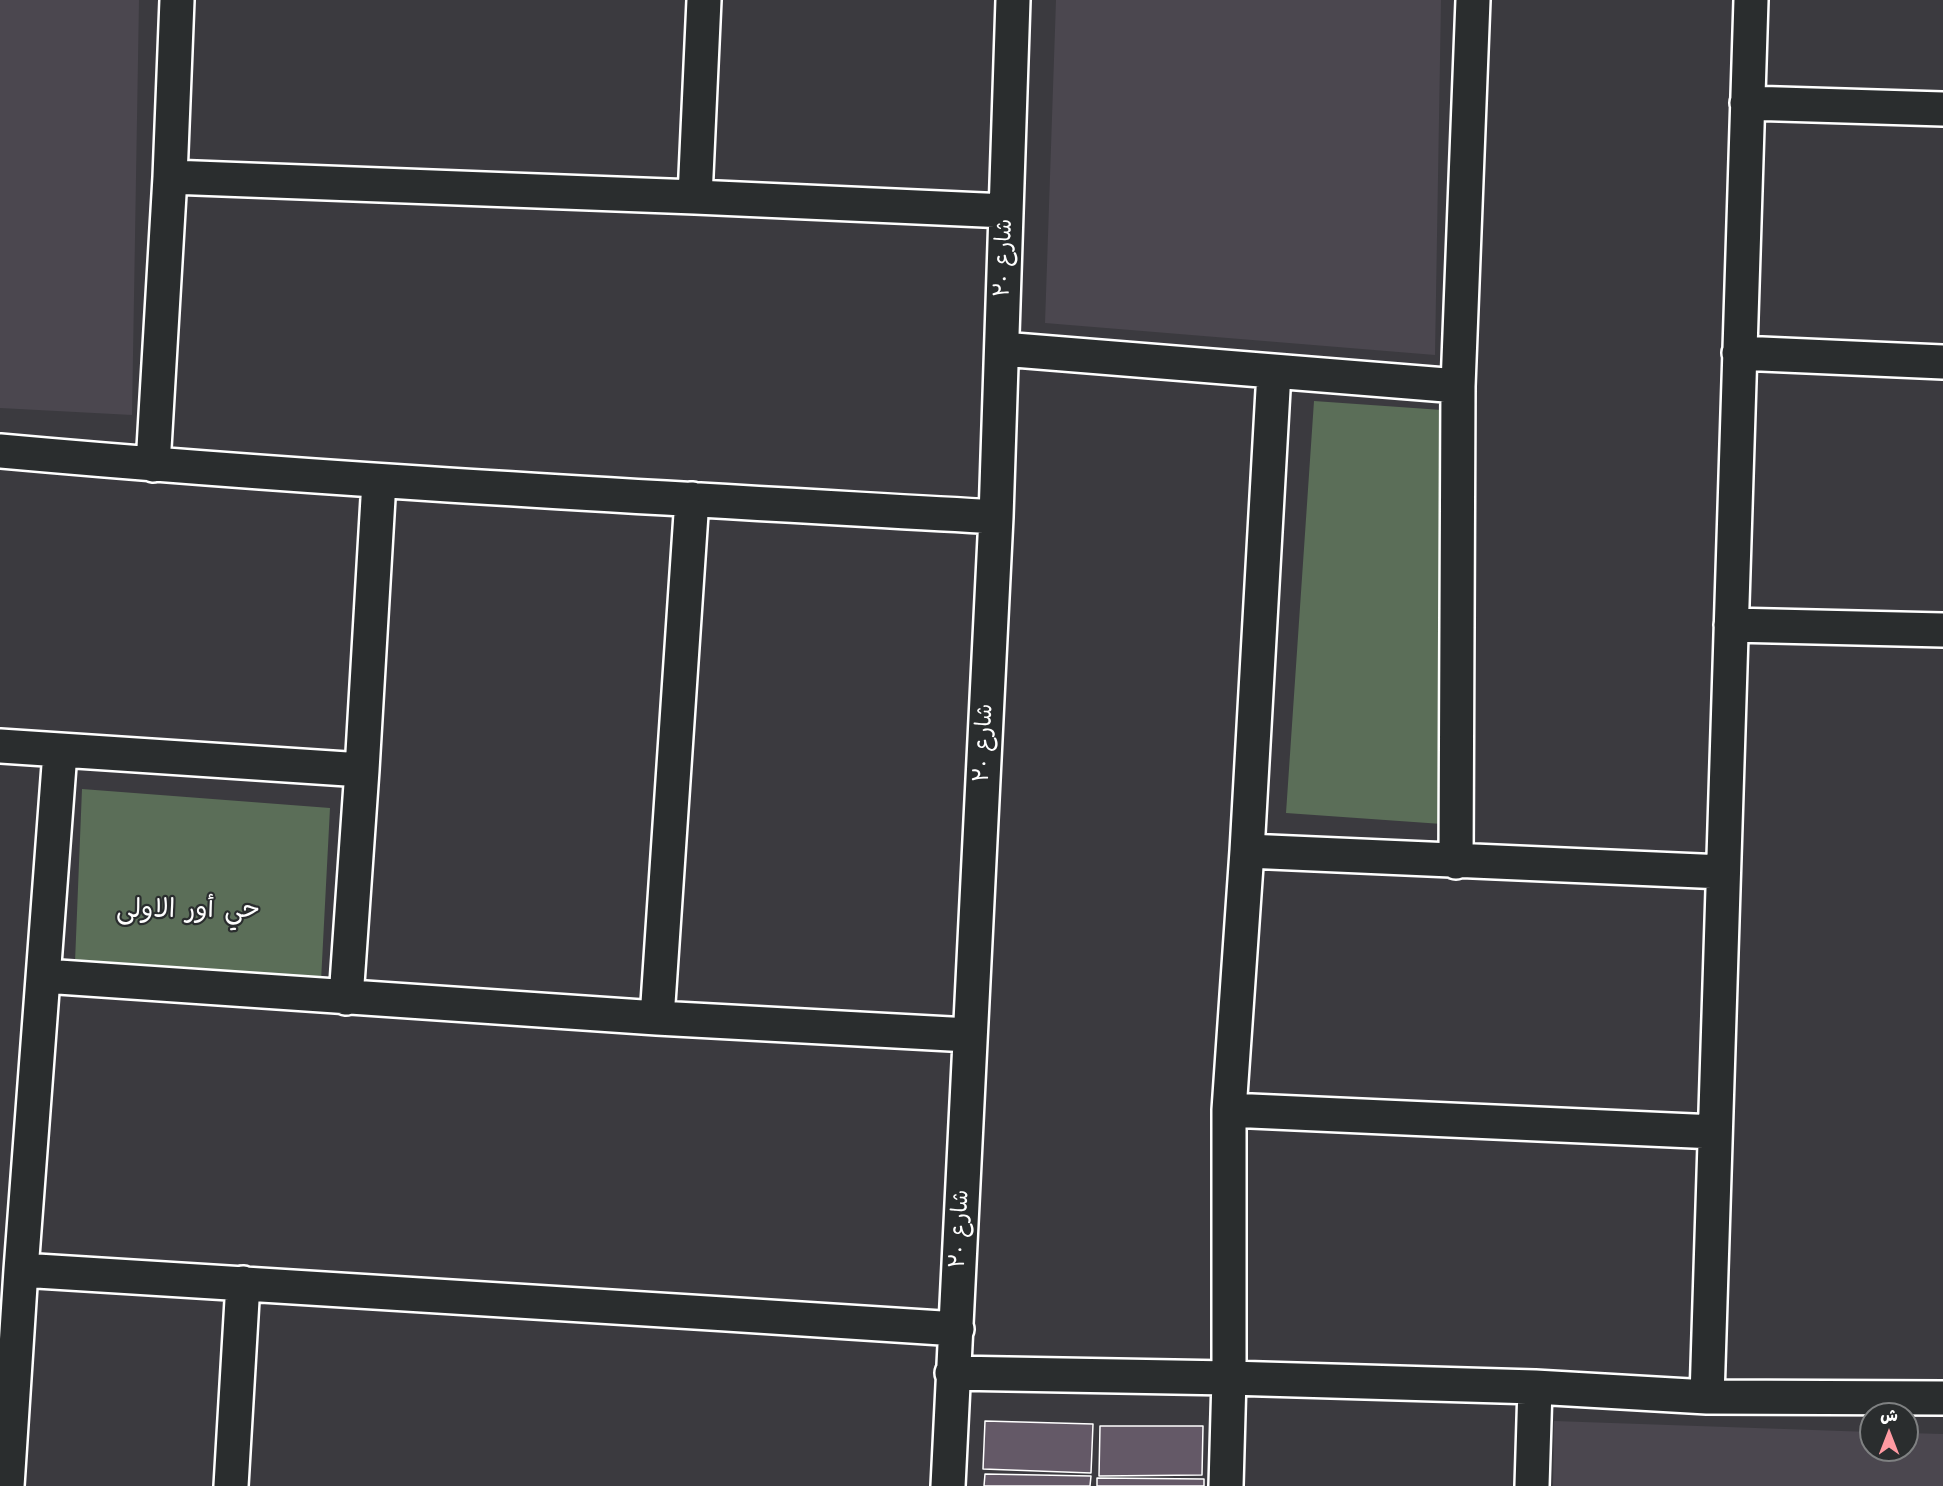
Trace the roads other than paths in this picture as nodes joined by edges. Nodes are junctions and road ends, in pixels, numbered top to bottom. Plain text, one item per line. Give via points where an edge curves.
1 (177, 0) edge
2 (704, 0) edge
3 (1013, 0) edge
4 (1473, 0) edge
5 (1751, 0) edge
6 (1747, 103) junction
7 (1943, 109) edge
8 (170, 177) junction
9 (695, 197) junction
10 (1006, 211) junction
11 (1002, 349) junction
12 (1739, 353) junction
13 (1943, 362) edge
14 (1274, 372) junction
15 (1458, 386) junction
16 (0, 451) edge
17 (153, 465) junction
18 (379, 481) junction
19 (692, 500) junction
20 (996, 517) junction
21 (1731, 625) junction
22 (1943, 630) edge
23 (0, 746) edge
24 (60, 752) junction
25 (362, 771) junction
26 (1247, 851) junction
27 (1456, 862) junction
28 (1723, 872) junction
29 (44, 976) junction
30 (346, 998) junction
31 (657, 1018) junction
32 (969, 1035) junction
33 (1228, 1110) junction
34 (1715, 1132) junction
35 (21, 1270) junction
36 (243, 1283) junction
37 (957, 1329) junction
38 (952, 1374) junction
39 (1228, 1378) junction
40 (1535, 1387) junction
41 (1707, 1397) junction
42 (1943, 1398) edge
43 (7, 1486) edge
44 (231, 1486) edge
45 (948, 1486) edge
46 (1226, 1486) edge
47 (1532, 1486) edge

1 - 8 street
2 - 9 street
3 - 10 street, شارع ٣٠
4 - 15 street
5 - 6 street
6 - 7 street
6 - 12 street
8 - 9 street
8 - 17 street
9 - 10 street
10 - 11 street, شارع ٣٠
11 - 14 street
11 - 20 street, شارع ٣٠
12 - 13 street
12 - 21 street
14 - 15 street
14 - 26 street
15 - 27 street
16 - 17 street
17 - 18 street
18 - 19 street
18 - 25 street
19 - 20 street
19 - 31 street
20 - 32 street, شارع ٣٠
21 - 22 street
21 - 28 street
23 - 24 street
24 - 25 street
24 - 29 street
25 - 30 street
26 - 27 street
26 - 33 street
27 - 28 street
28 - 34 street
29 - 30 street
29 - 35 street
30 - 31 street
31 - 32 street
32 - 37 street, شارع ٣٠
33 - 34 street
33 - 39 street
34 - 41 street
35 - 36 street
35 - 43 street
36 - 37 street
36 - 44 street
37 - 38 street, شارع ٣٠
38 - 39 street
38 - 45 street, شارع ٣٠
39 - 40 street
39 - 46 street
40 - 41 street
40 - 47 street
41 - 42 street

